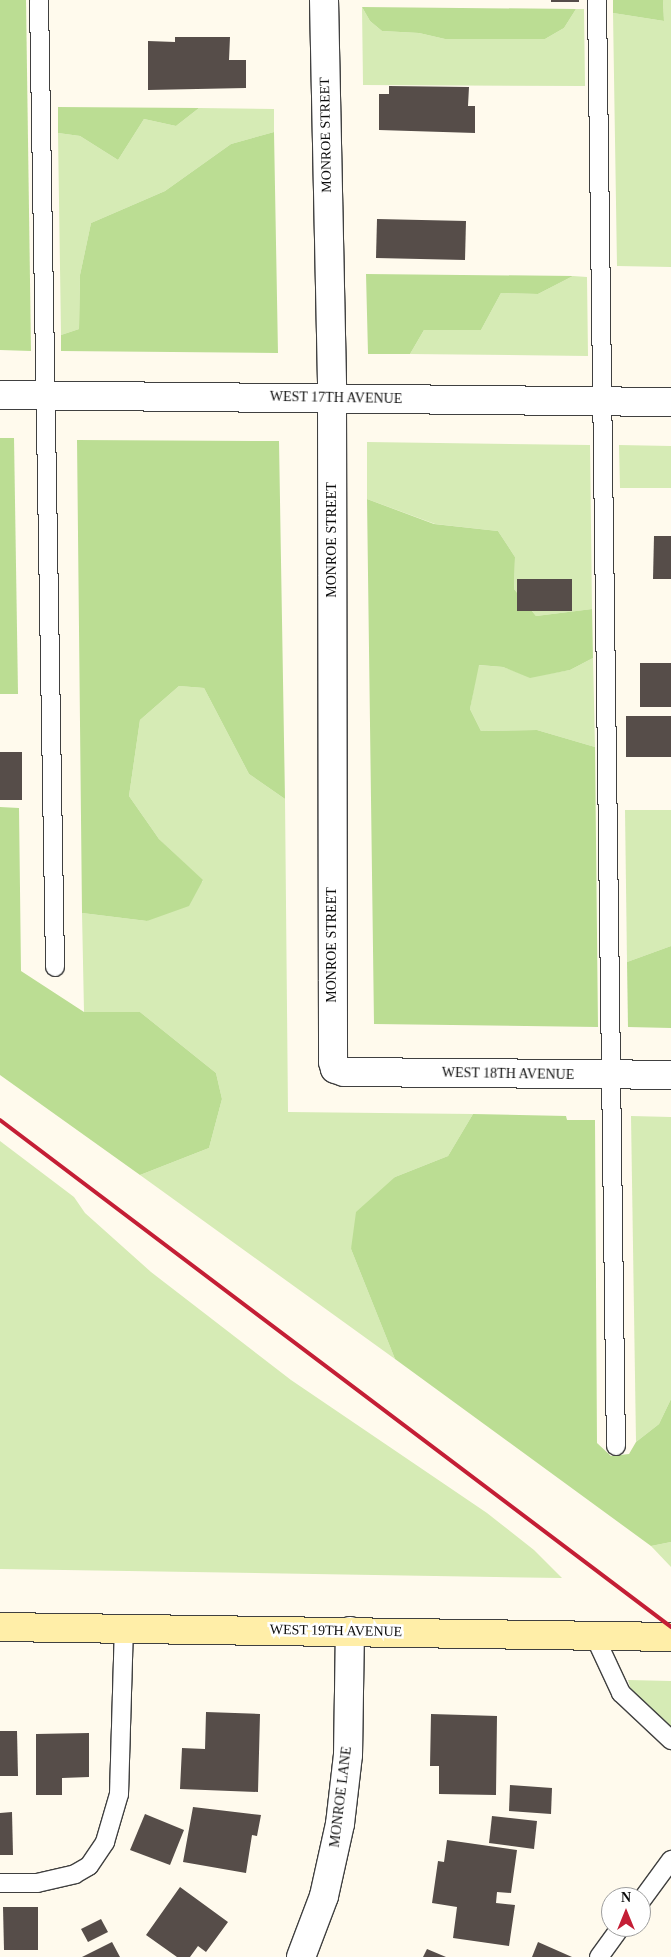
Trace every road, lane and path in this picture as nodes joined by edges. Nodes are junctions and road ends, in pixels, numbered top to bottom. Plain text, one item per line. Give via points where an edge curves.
1 (39, 0) edge
2 (324, 0) edge
3 (597, 0) edge
4 (0, 395) edge
5 (47, 395) junction
6 (332, 398) junction
7 (603, 401) junction
8 (671, 402) edge
9 (55, 967) dead end
10 (344, 1072) joint
11 (612, 1075) junction
12 (671, 1075) edge
13 (616, 1446) dead end
14 (0, 1627) edge
15 (124, 1628) junction
16 (350, 1631) junction
17 (594, 1635) junction
18 (671, 1637) edge
19 (671, 1740) edge
20 (671, 1860) edge
21 (0, 1883) edge
22 (651, 1887) edge
23 (614, 1937) edge
24 (301, 1957) edge
25 (599, 1957) edge

1 - 5 lane
2 - 6 street, MONROE STREET
3 - 7 lane
4 - 5 street, WEST 17TH AVENUE
5 - 6 street, WEST 17TH AVENUE
5 - 9 lane
6 - 7 street, WEST 17TH AVENUE
6 - 10 street, MONROE STREET via 332,1062 335,1070
7 - 8 street, WEST 17TH AVENUE
7 - 11 lane
10 - 11 street, WEST 18TH AVENUE
11 - 12 street, WEST 18TH AVENUE
11 - 13 lane
14 - 15 street, WEST 19TH AVENUE
15 - 16 street, WEST 19TH AVENUE
15 - 21 lane via 121,1765 115,1811 105,1842 88,1866 75,1874 37,1883
16 - 17 street, WEST 19TH AVENUE
16 - 24 street, MONROE LANE via 348,1755 340,1824 324,1896
17 - 18 street, WEST 19TH AVENUE
17 - 19 lane via 621,1693
20 - 22 lane
23 - 25 lane

